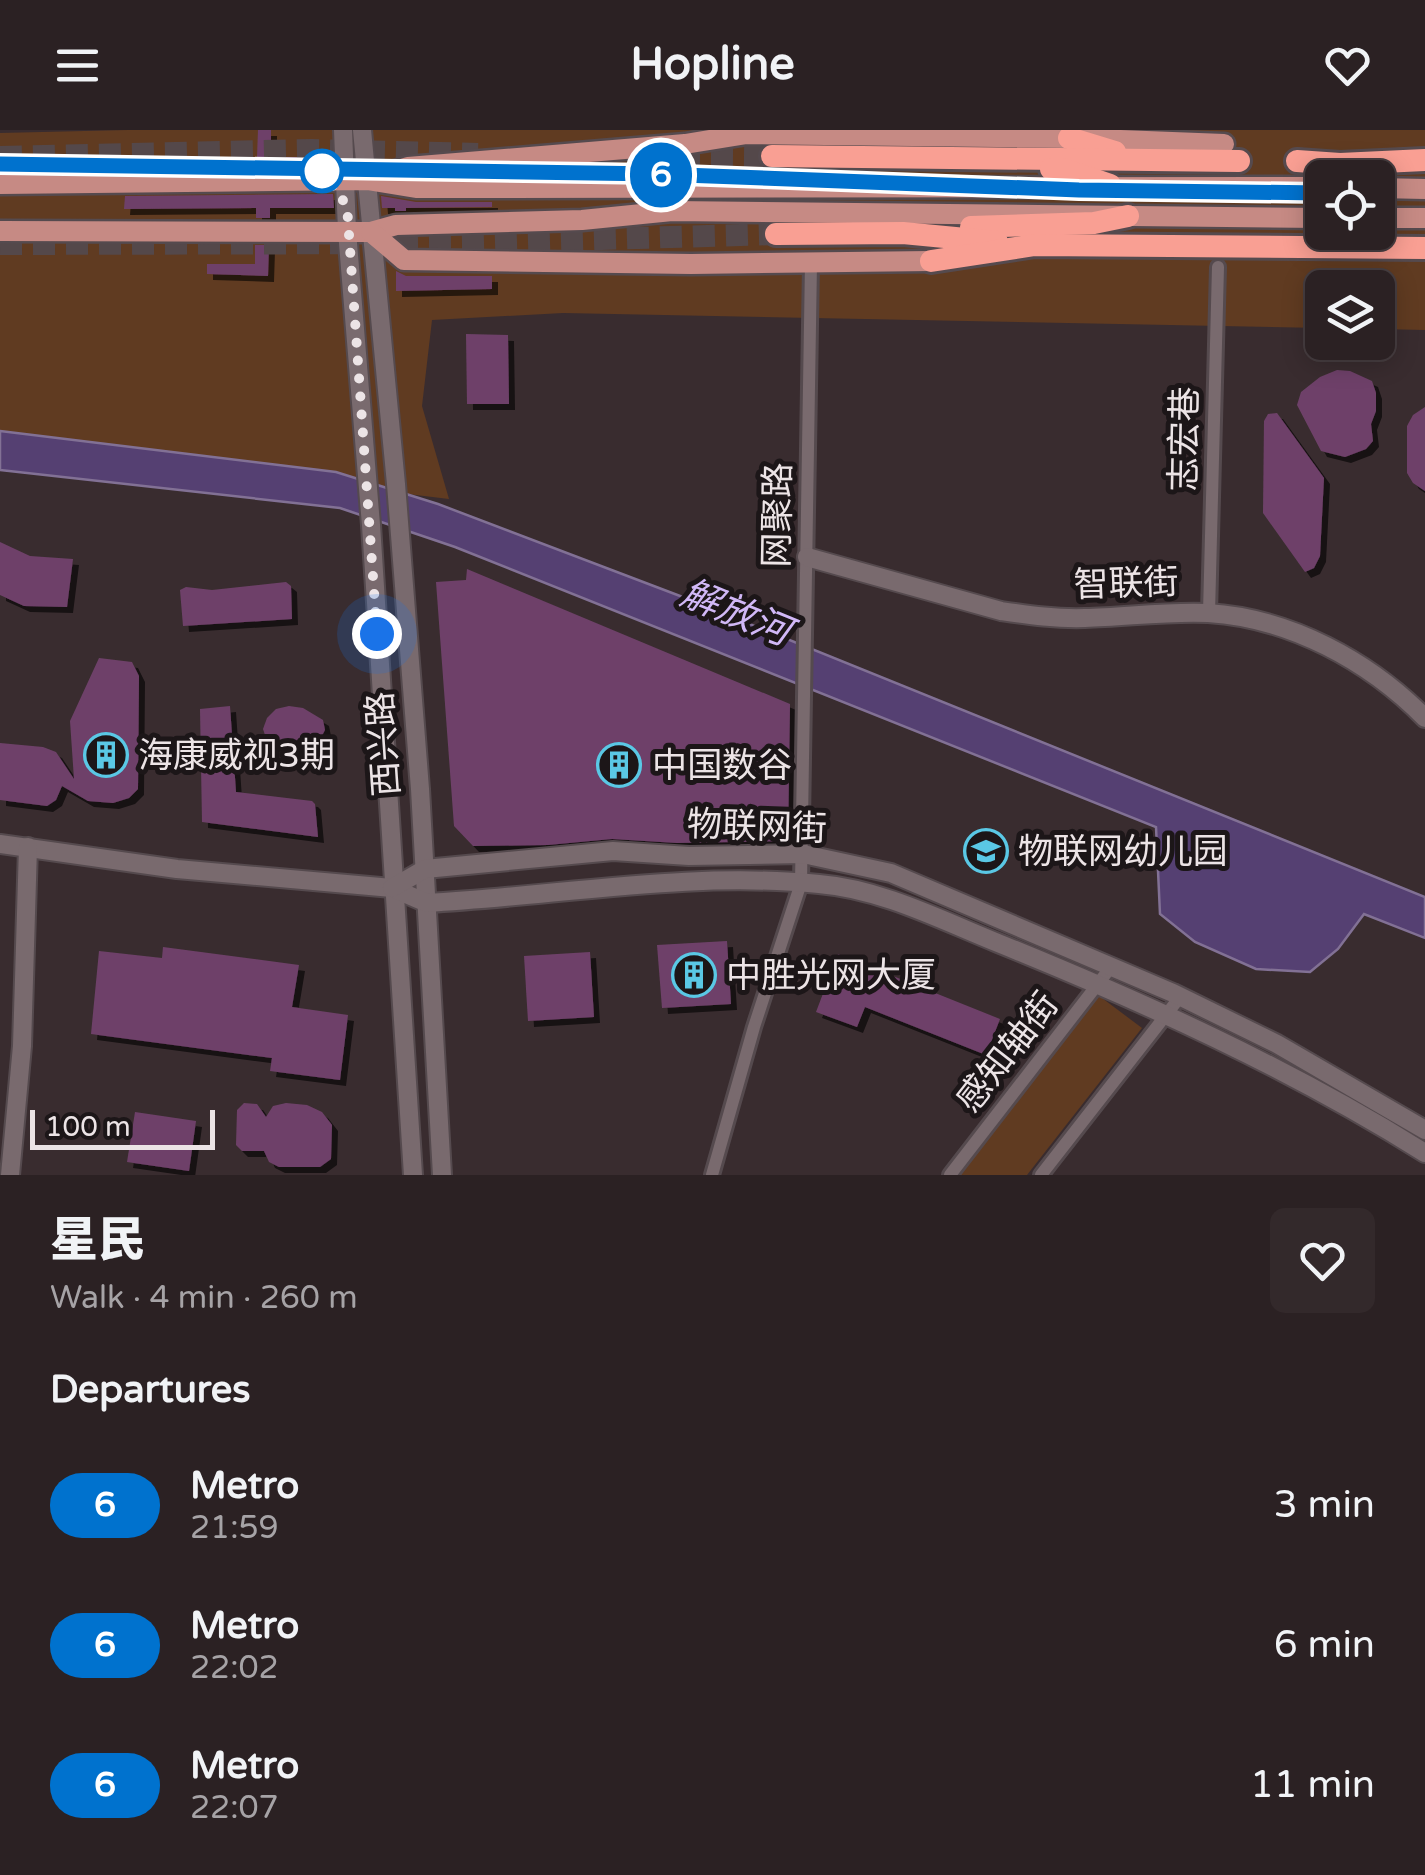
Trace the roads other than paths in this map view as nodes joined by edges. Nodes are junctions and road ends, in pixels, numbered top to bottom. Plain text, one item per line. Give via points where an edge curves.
1 (343, 130) edge
2 (362, 130) edge
3 (1070, 138) junction
4 (1229, 145) edge
5 (1142, 160) junction
6 (1297, 160) dead end
7 (1425, 160) edge
8 (357, 181) junction
9 (0, 184) edge
10 (1110, 185) junction
11 (1305, 187) edge
12 (1415, 189) edge
13 (1395, 208) edge
14 (1128, 216) junction
15 (1305, 218) edge
16 (1395, 218) edge
17 (1425, 218) edge
18 (0, 231) edge
19 (347, 231) junction
20 (371, 232) junction
21 (902, 233) junction
22 (776, 234) tunnel mouth
23 (1036, 245) junction
24 (1425, 248) edge
25 (931, 261) joint
26 (811, 263) junction
27 (1218, 267) dead end
28 (807, 558) junction
29 (1210, 613) junction
30 (1425, 718) edge
31 (0, 844) edge
32 (28, 847) junction
33 (803, 854) junction
34 (425, 869) junction
35 (801, 883) junction
36 (392, 888) junction
37 (427, 903) junction
38 (1111, 967) junction
39 (1098, 984) junction
40 (1180, 997) junction
41 (1167, 1014) junction
42 (1425, 1130) edge
43 (1425, 1152) edge
44 (10, 1175) edge
45 (413, 1175) edge
46 (442, 1175) edge
47 (712, 1175) edge
48 (950, 1175) edge
49 (1040, 1175) edge

1 - 8 street, 西兴路
2 - 8 street, 西兴路
3 - 4 main road
3 - 5 highway
3 - 8 main road via 747,134 408,167
4 - 5 highway
5 - 10 highway via 772,161 1063,169
6 - 7 highway
8 - 9 main road
8 - 10 main road via 416,188
8 - 19 street, 西兴路
8 - 20 street, 西兴路
10 - 11 main road
12 - 13 main road
14 - 15 main road
14 - 20 main road via 672,211 396,225
14 - 21 highway
16 - 17 main road
18 - 19 main road
19 - 20 main road
19 - 36 street, 西兴路
20 - 26 main road via 404,260
20 - 34 street, 西兴路
21 - 22 highway
21 - 23 highway
23 - 24 highway
23 - 25 highway
25 - 26 main road
26 - 28 street, 网聚路
27 - 29 street, 志宏巷
28 - 29 street, 智联街 via 1030,616
28 - 33 street, 网聚路
29 - 30 street, 智联街 via 1273,625 1337,651
31 - 32 street, 物联网街
32 - 36 street, 物联网街
32 - 44 street
33 - 34 street, 物联网街 via 613,851
33 - 35 street, 网聚路
33 - 38 street, 物联网街 via 892,874
34 - 36 street, 物联网街
34 - 37 street, 西兴路
35 - 37 street, 物联网街 via 717,880
35 - 39 street, 物联网街 via 886,898
35 - 47 street, 网聚路
36 - 37 street, 物联网街
36 - 45 street, 西兴路
37 - 46 street, 西兴路
38 - 39 street, 感知轴街
38 - 40 street, 物联网街
39 - 41 street, 物联网街
39 - 48 street, 感知轴街
40 - 41 street
40 - 42 street, 物联网街
41 - 43 street, 物联网街 via 1247,1051
41 - 49 street

